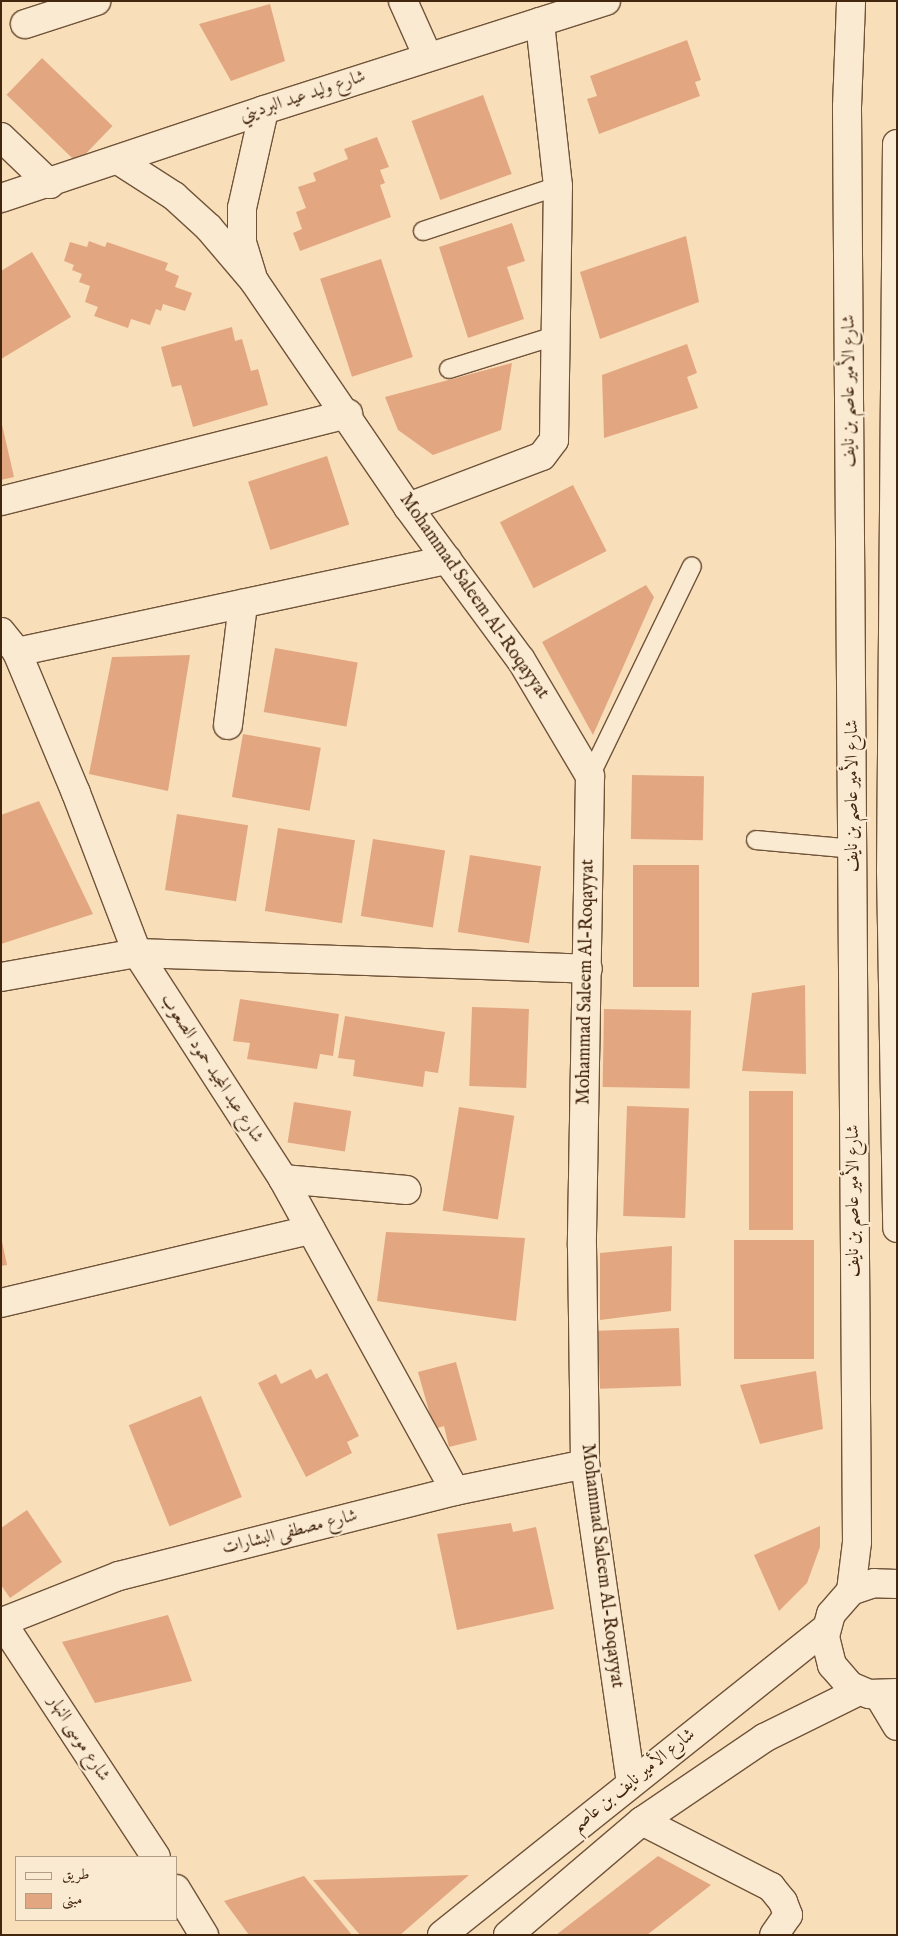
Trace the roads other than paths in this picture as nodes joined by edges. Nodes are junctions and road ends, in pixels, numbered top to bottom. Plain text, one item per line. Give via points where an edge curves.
1 (96, 1) edge
2 (403, 1) edge
3 (606, 1) edge
4 (851, 1) edge
5 (540, 22) junction
6 (25, 24) dead end
7 (428, 56) junction
8 (264, 110) junction
9 (1, 137) edge
10 (897, 144) edge
11 (118, 160) junction
12 (50, 184) junction
13 (558, 186) junction
14 (1, 198) edge
15 (423, 231) dead end
16 (254, 281) junction
17 (558, 335) junction
18 (449, 369) dead end
19 (348, 414) junction
20 (1, 501) edge
21 (408, 507) junction
22 (447, 560) junction
23 (692, 566) dead end
24 (243, 604) junction
25 (9, 642) edge
26 (228, 725) dead end
27 (590, 776) junction
28 (756, 840) dead end
29 (854, 849) junction
30 (894, 871) edge
31 (137, 953) junction
32 (588, 969) junction
33 (1, 977) edge
34 (283, 1180) junction
35 (407, 1190) dead end
36 (897, 1228) edge
37 (311, 1230) junction
38 (1, 1303) edge
39 (585, 1464) junction
40 (455, 1491) junction
41 (897, 1584) edge
42 (851, 1591) junction
43 (2, 1622) edge
44 (826, 1628) junction
45 (878, 1693) edge
46 (897, 1726) edge
47 (631, 1783) junction
48 (642, 1821) junction
49 (155, 1856) edge
50 (178, 1892) edge
51 (205, 1932) edge
52 (442, 1935) edge
53 (508, 1935) edge
54 (774, 1935) edge

1 - 6 street
2 - 7 street
3 - 5 street, شارع وليد عيد البرديني
4 - 29 street, شارع الأمير عاصم بن نايف via 847,107
5 - 7 street, شارع وليد عيد البرديني
5 - 13 street
7 - 8 street, شارع وليد عيد البرديني
8 - 11 street, شارع وليد عيد البرديني
8 - 16 street, Mohammad Saleem Al-Roqayyat via 242,208 242,242
9 - 12 street
10 - 30 street
11 - 12 street, شارع وليد عيد البرديني
11 - 16 street, Mohammad Saleem Al-Roqayyat via 174,196 209,228
12 - 14 street, شارع وليد عيد البرديني
13 - 15 lane
13 - 17 street
16 - 19 street, Mohammad Saleem Al-Roqayyat
17 - 18 lane
17 - 21 street via 554,440 549,450 542,456
19 - 20 street
19 - 21 street, Mohammad Saleem Al-Roqayyat
21 - 22 street, Mohammad Saleem Al-Roqayyat
22 - 24 street
22 - 27 street, Mohammad Saleem Al-Roqayyat via 521,660
23 - 27 lane
24 - 25 street
24 - 26 street
25 - 31 street, شارع عبد المجيد حمود الصعوب via 76,793
27 - 32 street, Mohammad Saleem Al-Roqayyat
28 - 29 lane
29 - 42 street, شارع الأمير عاصم بن نايف via 857,1542
30 - 36 street
31 - 32 street
31 - 33 street
31 - 34 street, شارع عبد المجيد حمود الصعوب
32 - 39 street, Mohammad Saleem Al-Roqayyat via 582,1246
34 - 35 street
34 - 37 street, شارع عبد المجيد حمود الصعوب
37 - 38 street
37 - 40 street, شارع عبد المجيد حمود الصعوب
39 - 40 street, شارع مصطفى البشارات
39 - 47 street, Mohammad Saleem Al-Roqayyat
40 - 43 street, شارع مصطفى البشارات via 119,1576
41 - 42 street via 874,1583
42 - 44 street via 840,1601
43 - 49 street, شارع موسى النهار
44 - 45 street via 826,1647 832,1665 843,1680
44 - 47 street, شارع الأمير نايف بن عاصم
45 - 46 street
45 - 48 street, شارع الأمير نايف بن عاصم via 764,1738
47 - 52 street, شارع الأمير نايف بن عاصم
48 - 53 street, شارع الأمير نايف بن عاصم
48 - 54 street via 771,1887 784,1902 788,1915
50 - 51 street

